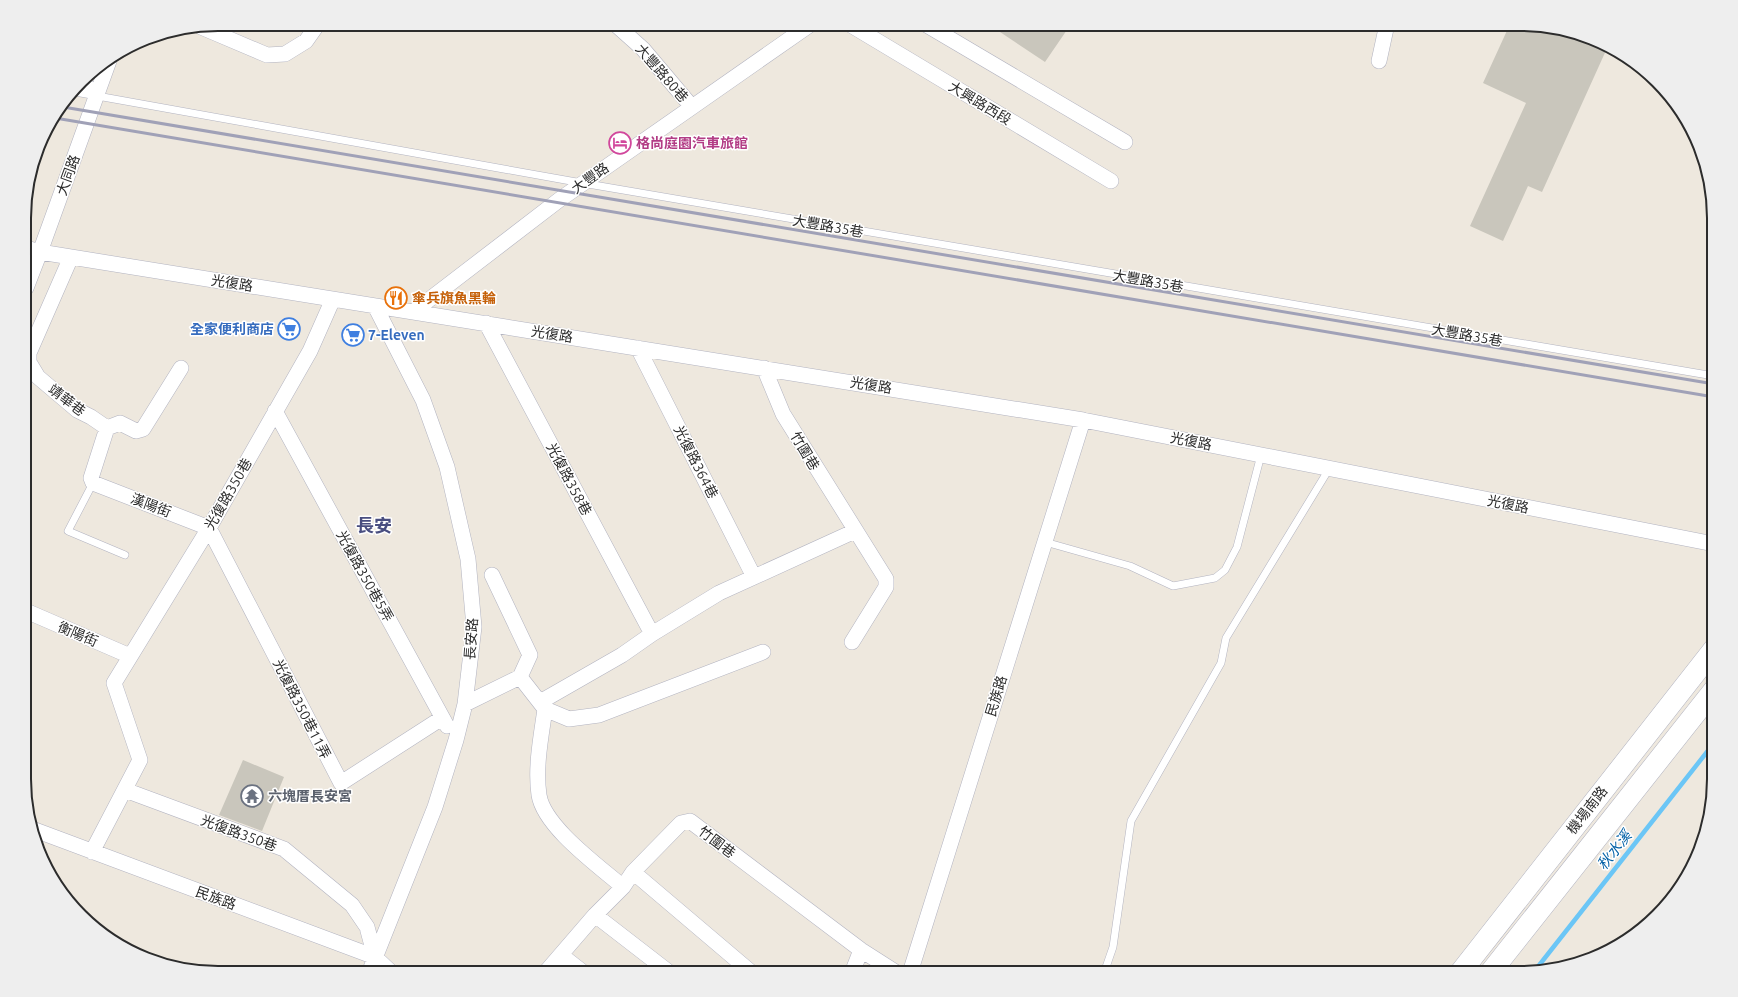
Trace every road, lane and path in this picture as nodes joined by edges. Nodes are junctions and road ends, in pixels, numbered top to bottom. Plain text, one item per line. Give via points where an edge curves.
1 (210, 31) edge
2 (313, 31) edge
3 (623, 31) edge
4 (801, 31) edge
5 (861, 31) edge
6 (937, 31) edge
7 (1385, 31) edge
8 (1379, 61) dead end
9 (106, 69) edge
10 (86, 86) edge
11 (79, 93) edge
12 (96, 95) junction
13 (692, 107) junction
14 (1125, 142) dead end
15 (1111, 181) dead end
16 (582, 184) junction
17 (31, 249) edge
18 (40, 252) junction
19 (71, 257) junction
20 (31, 275) edge
21 (333, 299) junction
22 (375, 306) junction
23 (413, 312) junction
24 (486, 323) junction
25 (31, 348) edge
26 (638, 348) junction
27 (31, 365) edge
28 (181, 368) dead end
29 (764, 368) junction
30 (1707, 375) edge
31 (275, 411) junction
32 (1084, 420) junction
33 (107, 428) junction
34 (1261, 455) junction
35 (1329, 469) junction
36 (92, 483) junction
37 (209, 528) junction
38 (855, 530) junction
39 (1045, 542) junction
40 (1707, 543) edge
41 (125, 555) dead end
42 (492, 575) dead end
43 (754, 577) junction
44 (31, 613) edge
45 (652, 634) junction
46 (852, 642) dead end
47 (763, 652) dead end
48 (130, 656) junction
49 (1707, 658) edge
50 (520, 677) junction
51 (1707, 699) edge
52 (464, 704) junction
53 (543, 706) junction
54 (442, 718) junction
55 (456, 740) junction
56 (125, 790) junction
57 (38, 831) edge
58 (92, 852) junction
59 (633, 872) junction
60 (623, 887) junction
61 (596, 915) junction
62 (861, 950) junction
63 (561, 955) junction
64 (376, 957) junction
65 (372, 966) edge
66 (385, 966) edge
67 (551, 966) edge
68 (575, 966) edge
69 (661, 966) edge
70 (744, 966) edge
71 (855, 966) edge
72 (886, 966) edge
73 (912, 966) edge
74 (1106, 966) edge
75 (1465, 966) edge
76 (1496, 966) edge

1 - 2 street via 267,55 285,54 306,41
3 - 13 street, 大豐路80巷 via 643,49
4 - 13 street, 大豐路
5 - 15 street, 大興路西段
6 - 14 street
7 - 8 street
9 - 12 street, 大同路
10 - 12 street
11 - 12 lane, 大豐路35巷
12 - 16 lane, 大豐路35巷
12 - 18 street, 大同路
13 - 16 street, 大豐路
16 - 23 street, 大豐路
16 - 30 lane, 大豐路35巷
17 - 18 street, 光復路
18 - 19 street, 光復路
18 - 20 street, 大同路
19 - 21 street, 光復路
19 - 25 street, 靖華巷
21 - 22 street, 光復路
21 - 31 street, 光復路350巷 via 310,351
22 - 23 street, 光復路
22 - 52 street, 長安路 via 423,400 446,467 468,559 474,627
23 - 24 street, 光復路
24 - 26 street, 光復路
24 - 45 street, 光復路358巷
26 - 29 street, 光復路
26 - 43 street, 光復路364巷
27 - 33 street, 靖華巷 via 38,377 76,410
28 - 33 street via 143,429 136,431 120,423
29 - 32 street, 光復路
29 - 38 street, 竹圍巷 via 783,414
31 - 37 street, 光復路350巷
31 - 54 street, 光復路350巷5弄
32 - 34 street, 光復路
32 - 39 street, 民族路
33 - 36 street via 91,478
34 - 35 street, 光復路
34 - 39 lane via 1237,546 1225,570 1215,578 1173,586 1130,566
35 - 40 street, 光復路
35 - 74 lane via 1226,638 1220,663 1131,821 1113,946
36 - 37 street, 漢陽街
36 - 41 lane via 68,531
37 - 48 street, 光復路350巷
37 - 54 street, 光復路350巷11弄 via 341,784
38 - 43 street
38 - 46 street, 竹圍巷 via 886,579 886,587
39 - 73 street, 民族路
42 - 50 street via 530,655
43 - 45 street via 719,593
44 - 48 street, 衡陽街
45 - 53 street
47 - 53 street via 599,715 569,719
48 - 56 street, 光復路350巷 via 114,683 140,760
49 - 75 street, 機場南路
50 - 52 street
50 - 53 street
51 - 76 street, 機場南路
52 - 55 street, 長安路
53 - 60 street via 538,766 539,797 543,807 554,825
54 - 55 street, 光復路350巷5弄
55 - 64 street, 長安路 via 436,807
56 - 58 street
56 - 64 street, 光復路350巷 via 284,849 352,905 367,927
57 - 58 street, 民族路
58 - 64 street, 民族路
59 - 60 street, 竹圍巷
59 - 62 street, 竹圍巷 via 681,823 690,821
59 - 70 street
60 - 61 street, 竹圍巷
61 - 63 street, 竹圍巷
61 - 69 street
62 - 71 street
62 - 72 street, 竹圍巷
63 - 67 street, 竹圍巷
63 - 68 street
64 - 65 street, 長安路
64 - 66 street, 民族路

